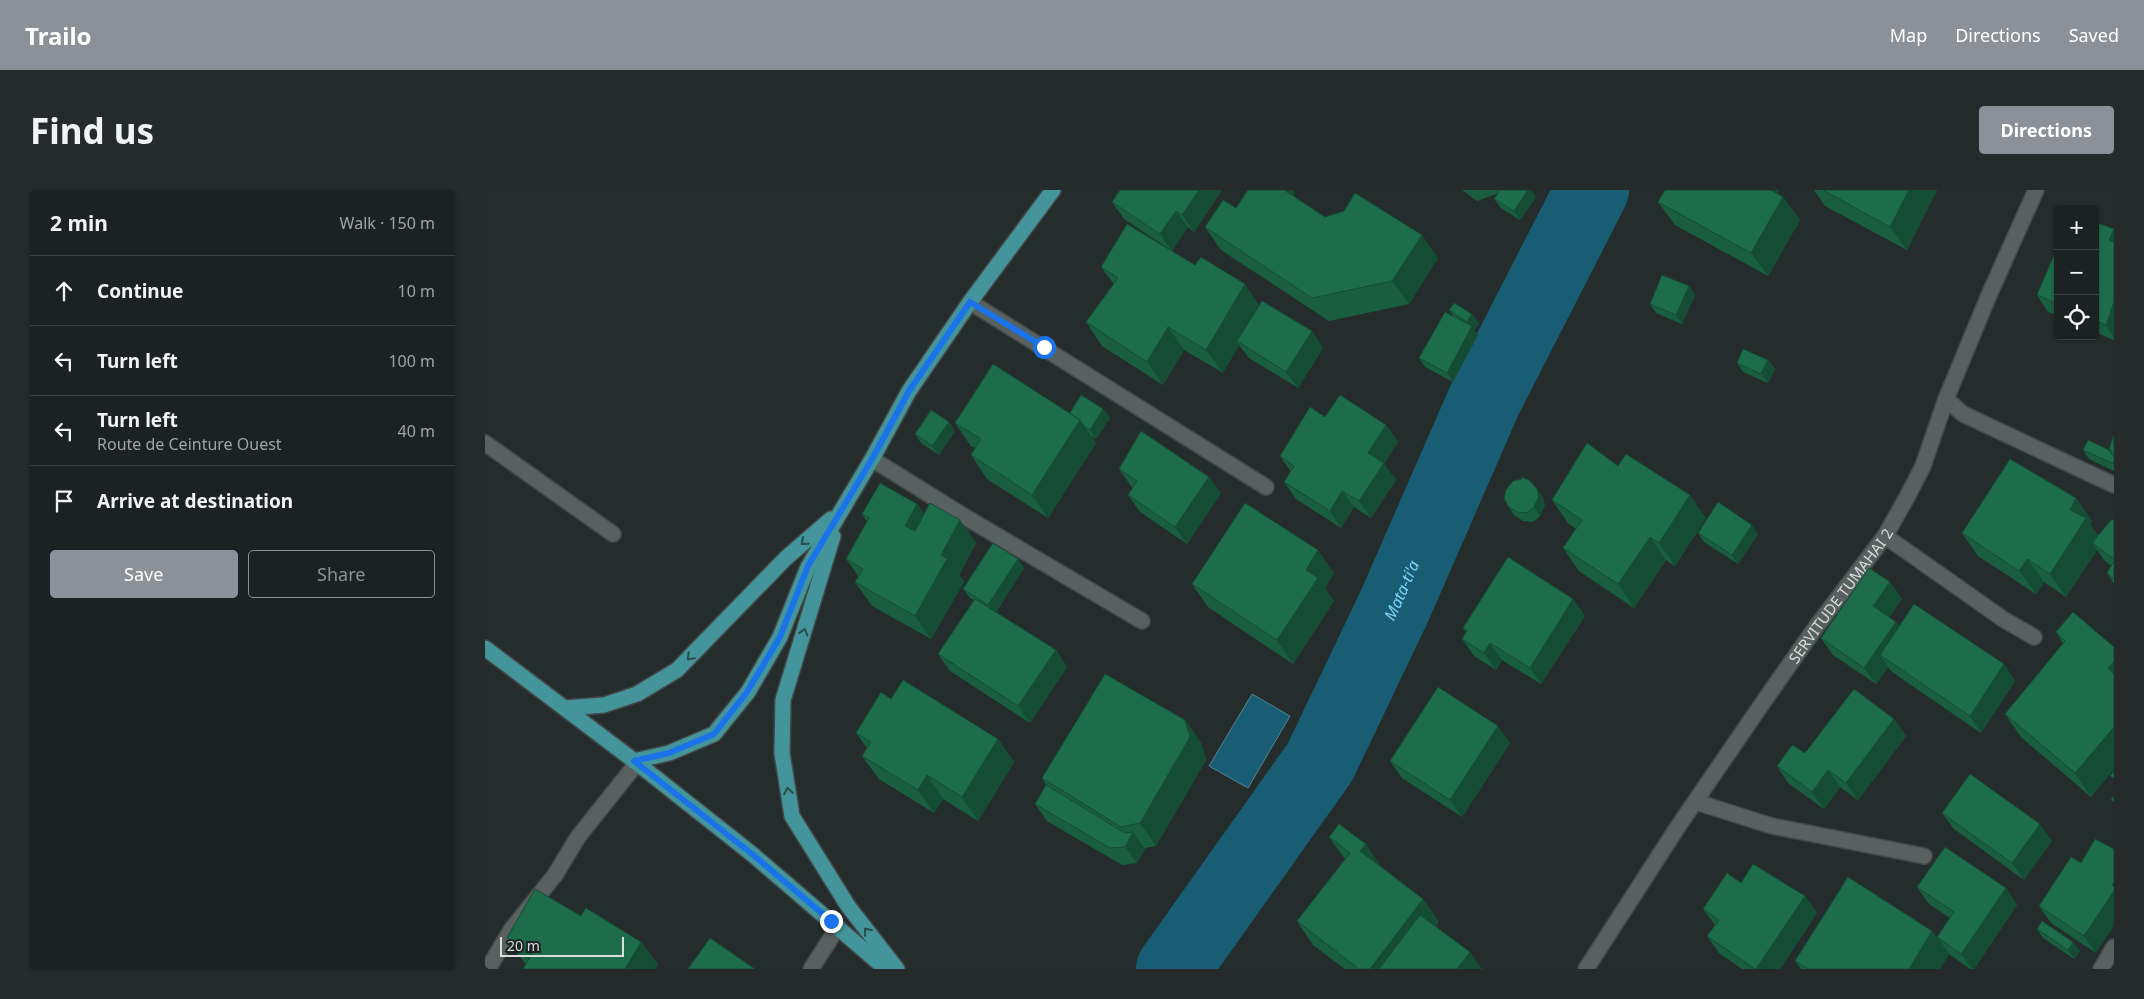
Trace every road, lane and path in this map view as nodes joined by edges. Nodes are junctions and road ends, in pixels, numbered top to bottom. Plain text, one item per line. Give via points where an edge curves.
1 (1053, 190) edge
2 (2036, 190) edge
3 (970, 302) junction
4 (1946, 399) junction
5 (485, 443) edge
6 (872, 459) junction
7 (2114, 485) edge
8 (1265, 487) dead end
9 (841, 510) junction
10 (613, 534) dead end
11 (1885, 536) junction
12 (1142, 621) dead end
13 (2034, 637) dead end
14 (485, 648) edge
15 (565, 708) junction
16 (636, 762) junction
17 (1695, 802) junction
18 (1924, 856) dead end
19 (838, 927) junction
20 (2114, 947) edge
21 (488, 969) edge
22 (811, 969) edge
23 (886, 969) edge
24 (897, 969) edge
25 (1586, 969) edge
26 (2101, 969) edge

1 - 3 main road
2 - 4 street, SERVITUDE TUMAHAI 2
3 - 6 main road via 909,391
3 - 8 street
4 - 7 street via 1963,414
4 - 11 street, SERVITUDE TUMAHAI 2 via 1923,466
5 - 10 street
6 - 9 main road
6 - 12 street
9 -> 15 main road via 785,558 677,670 637,694 604,705
9 - 16 main road via 808,566 780,637 747,692 714,734 669,753
24 -> 9 main road via 848,906 792,816 782,753 783,700
11 - 13 street via 2003,620
11 - 17 street, SERVITUDE TUMAHAI 2 via 1816,627
14 - 15 main road
15 - 16 main road
16 - 19 main road
16 - 21 street via 511,930
17 - 18 street via 1772,826
17 - 25 street, SERVITUDE TUMAHAI 2
19 - 22 street
19 - 23 main road
20 - 26 street

